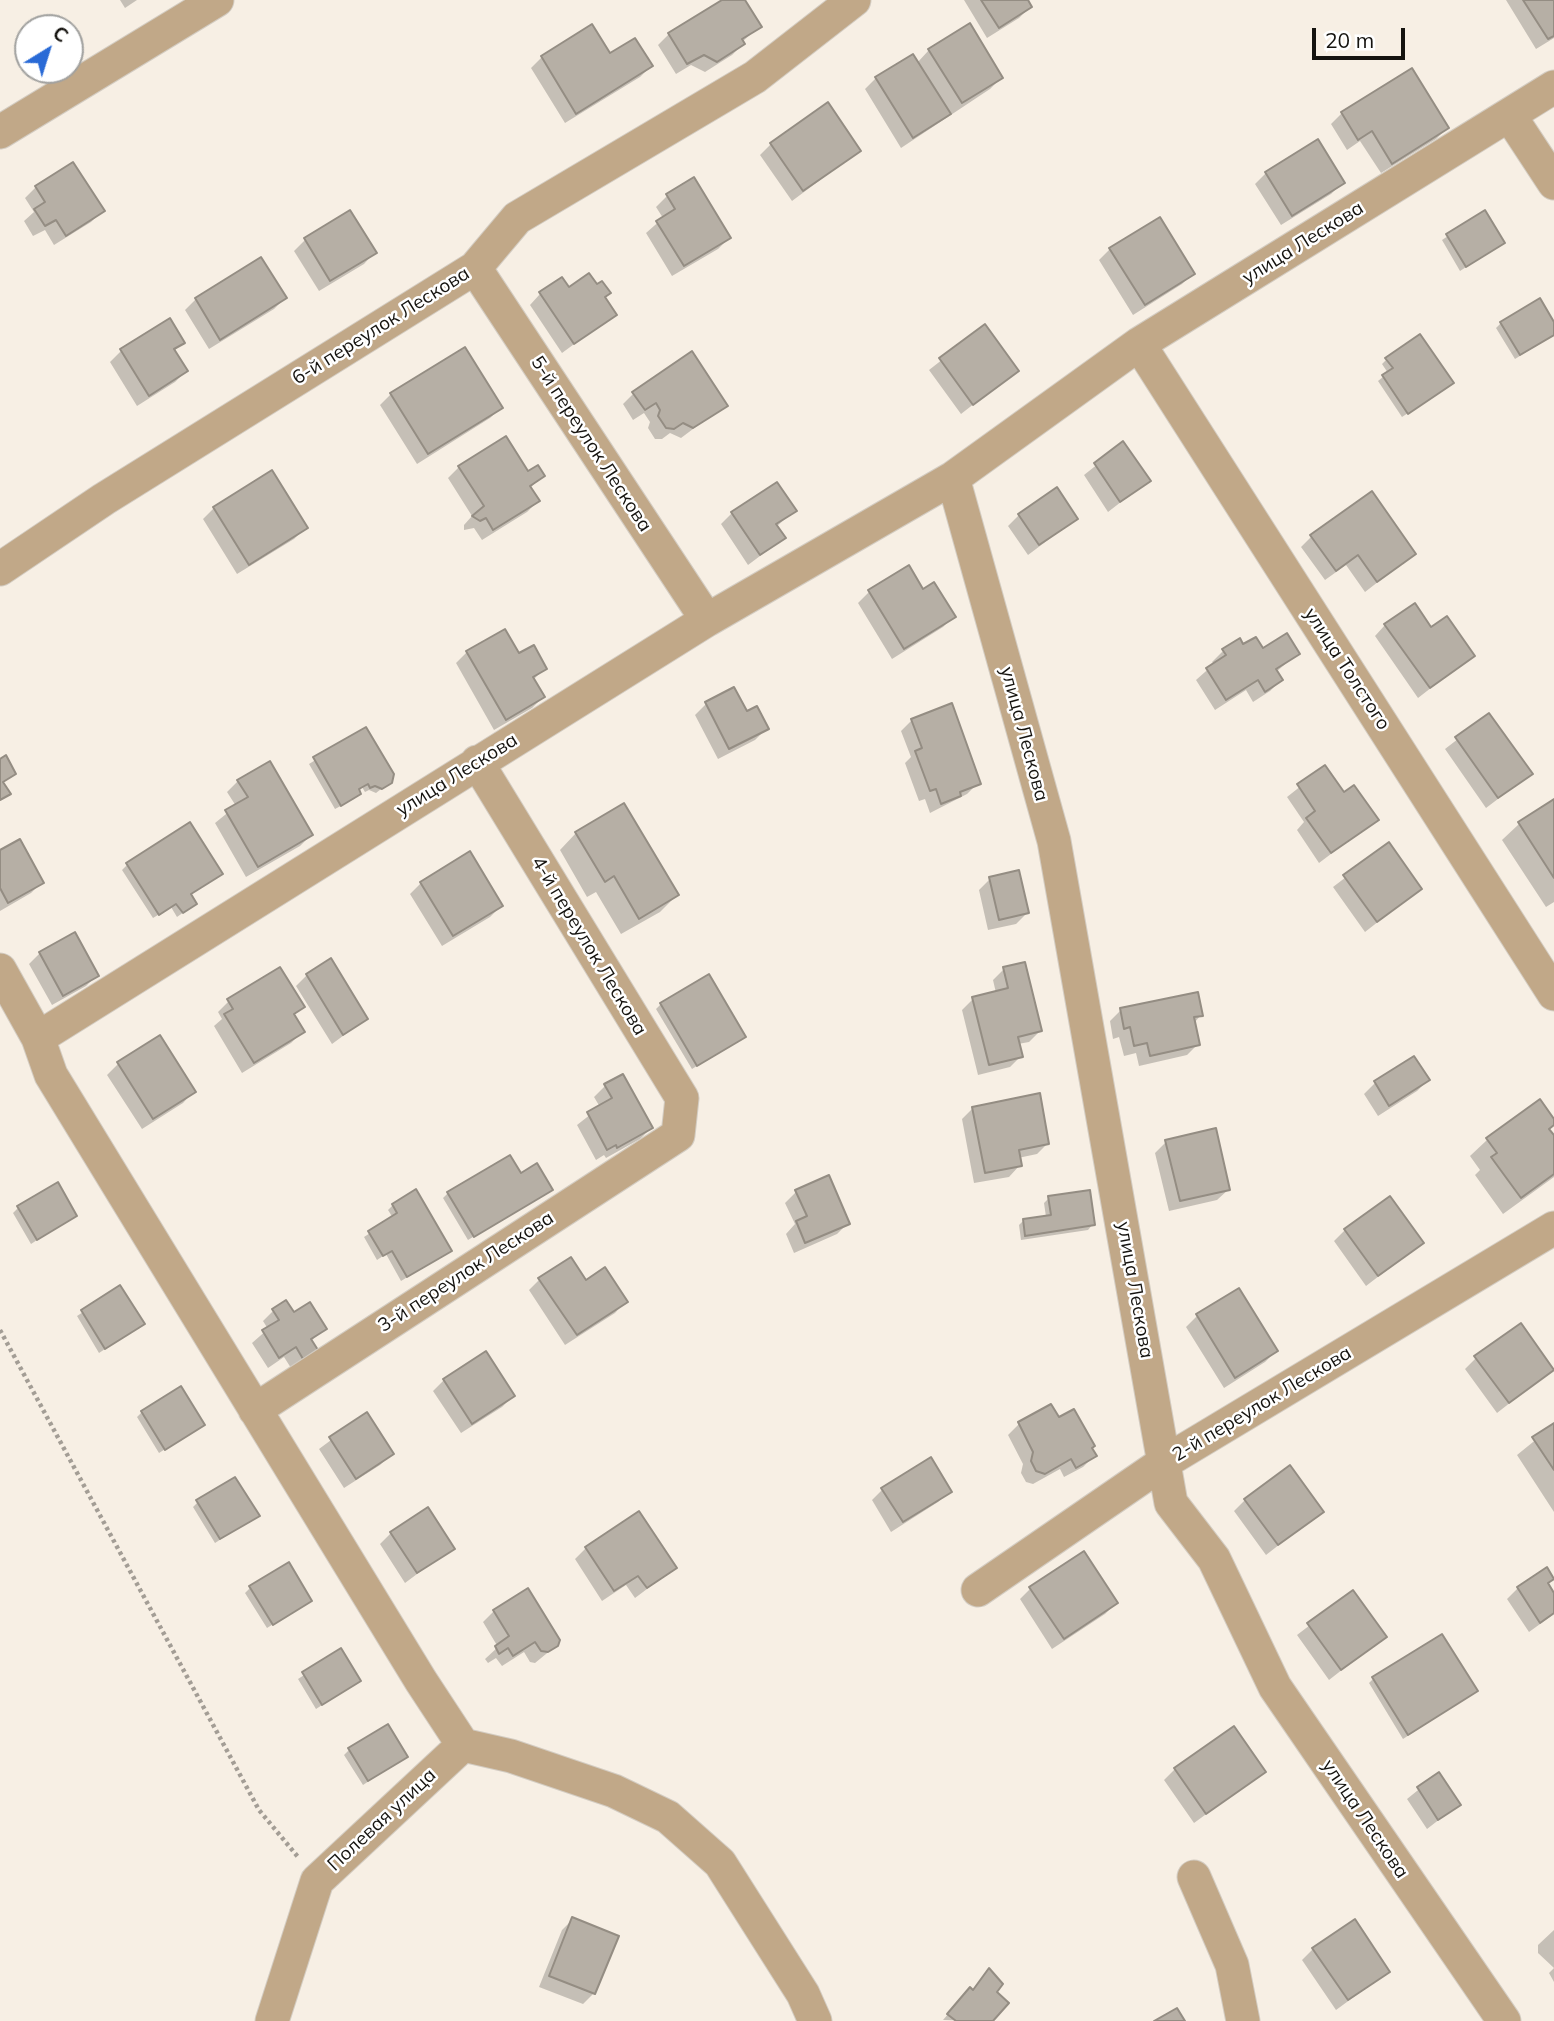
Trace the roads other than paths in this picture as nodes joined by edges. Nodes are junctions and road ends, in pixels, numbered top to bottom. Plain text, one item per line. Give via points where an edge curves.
1 (217, 0) edge
2 (854, 0) edge
3 (1554, 87) edge
4 (1510, 116) junction
5 (0, 132) edge
6 (1554, 183) edge
7 (475, 268) junction
8 (1139, 344) junction
9 (953, 478) junction
10 (0, 569) edge
11 (707, 620) junction
12 (477, 762) junction
13 (0, 970) edge
14 (1554, 993) edge
15 (38, 1038) junction
16 (678, 1135) joint
17 (1554, 1228) edge
18 (255, 1410) junction
19 (1163, 1463) junction
20 (978, 1590) dead end
21 (463, 1745) junction
22 (1194, 1877) dead end
23 (272, 2021) edge
24 (815, 2021) edge
25 (1243, 2021) edge
26 (1504, 2021) edge

1 - 5 street
2 - 7 street, 6-й переулок Лескова via 755,77 517,218
3 - 4 street, улица Лескова
4 - 6 street
4 - 8 street, улица Лескова
7 - 10 street, 6-й переулок Лескова
7 - 11 street, 5-й переулок Лескова
8 - 9 street, улица Лескова
8 - 14 street, улица Толстого
9 - 11 street, улица Лескова
9 - 19 street, улица Лескова via 1054,841
11 - 12 street, улица Лескова
12 - 15 street, улица Лескова
12 - 16 street, 4-й переулок Лескова via 682,1098
13 - 15 street
15 - 18 street via 51,1075
16 - 18 street, 3-й переулок Лескова
17 - 19 street, 2-й переулок Лескова
18 - 21 street
19 - 20 street, 2-й переулок Лескова
19 - 26 street, улица Лескова via 1171,1503 1214,1559 1275,1687
21 - 23 street, Полевая улица via 317,1881
21 - 24 street via 614,1791 668,1817 720,1863 803,1994
22 - 25 street via 1233,1965

